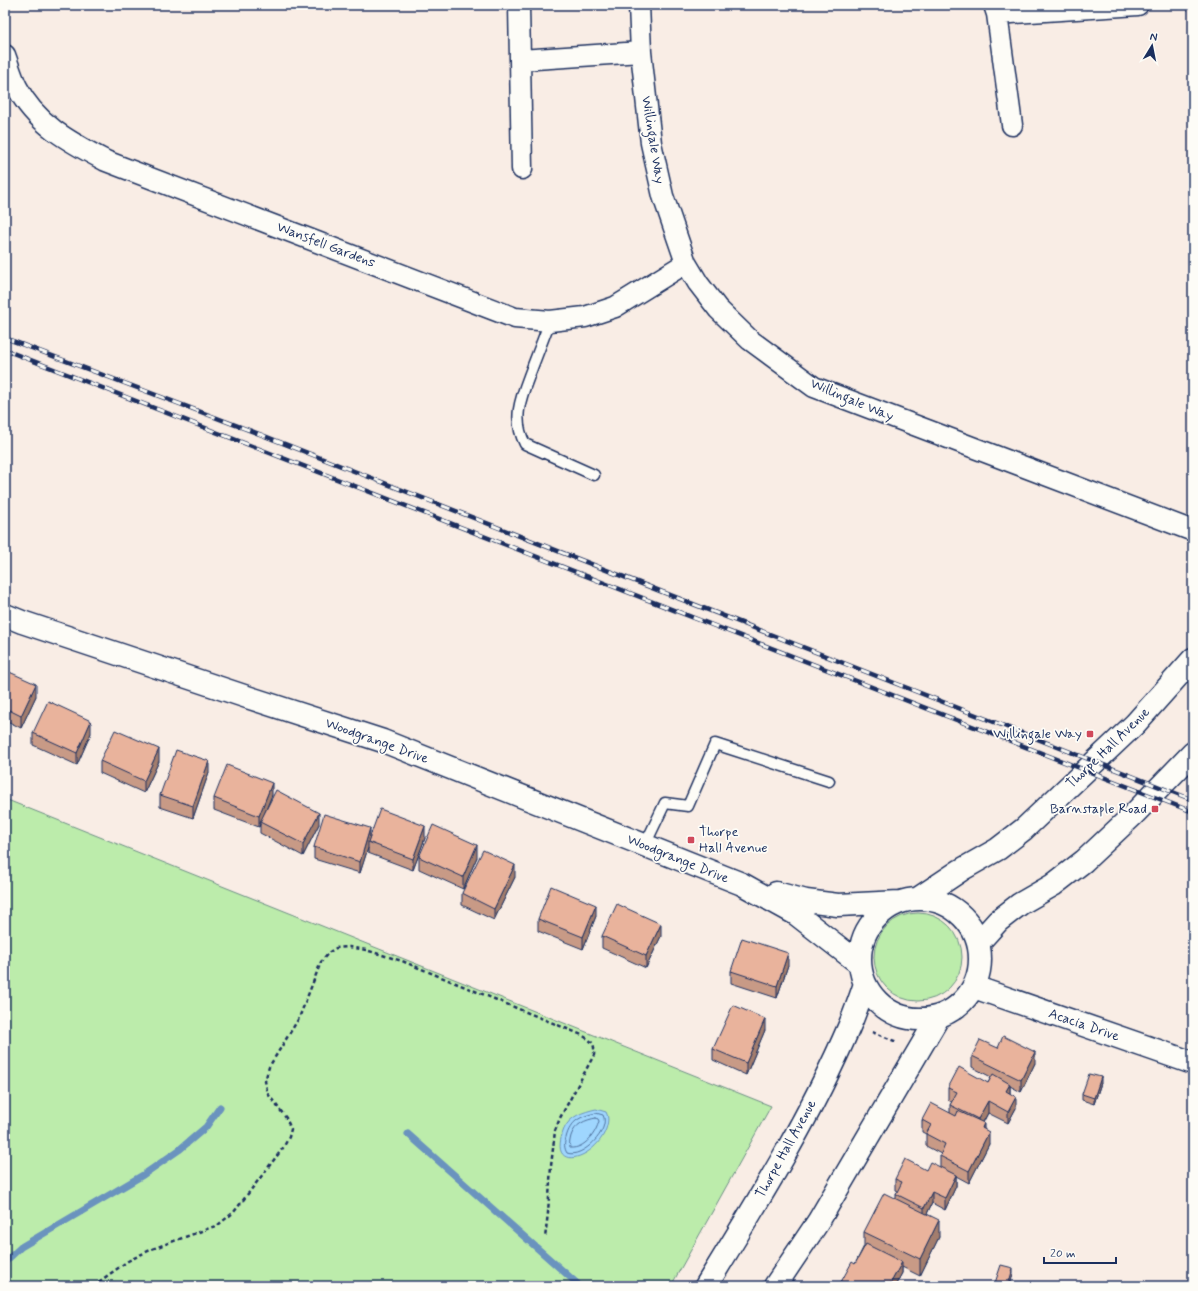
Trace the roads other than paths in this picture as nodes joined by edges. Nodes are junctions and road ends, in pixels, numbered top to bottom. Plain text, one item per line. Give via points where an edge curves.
1 (519, 5) edge
2 (639, 5) edge
3 (1138, 5) edge
4 (996, 10) edge
5 (642, 52) junction
6 (5, 55) edge
7 (520, 60) junction
8 (1012, 126) dead end
9 (522, 169) dead end
10 (686, 263) junction
11 (550, 321) junction
12 (594, 475) dead end
13 (1193, 531) edge
14 (5, 615) edge
15 (1193, 660) edge
16 (1193, 753) edge
17 (828, 780) dead end
18 (645, 845) junction
19 (742, 884) junction
20 (910, 900) junction
21 (978, 942) junction
22 (862, 974) junction
23 (974, 986) junction
24 (939, 1016) junction
25 (1193, 1063) edge
26 (706, 1286) edge
27 (776, 1286) edge

1 - 7 street
2 - 5 street, Willingale Way
3 - 4 street
4 - 8 street
5 - 7 street
5 - 10 street, Willingale Way via 651,143 663,196
6 - 11 street, Wansfell Gardens via 18,88 35,114 67,140 106,161 515,318
7 - 9 street
10 - 11 street, Wansfell Gardens via 615,307 585,317
10 - 13 street, Willingale Way via 718,309 750,340 814,387
11 - 12 lane via 522,393 518,409 520,434 525,444
14 - 18 street, Woodgrange Drive via 383,741
15 - 20 street, Thorpe Hall Avenue via 1135,724 1024,829 998,849
16 - 21 street via 1132,816 1084,860 1053,885 1002,917
17 - 18 lane via 715,744 688,806 665,803
18 - 19 street, Woodgrange Drive
19 - 20 street, Woodgrange Drive via 806,901 833,904
19 - 22 street, Woodgrange Drive via 796,914
20 - 21 street via 942,902 960,913 971,926
20 - 22 street via 883,911 867,930 861,947
21 - 23 street via 981,957 979,974
22 - 24 street via 874,998 893,1013 915,1019
22 - 26 street, Thorpe Hall Avenue via 849,1027 831,1066 793,1139
23 - 24 street via 955,1009
23 - 25 street, Acacia Drive
24 - 27 street via 818,1222

